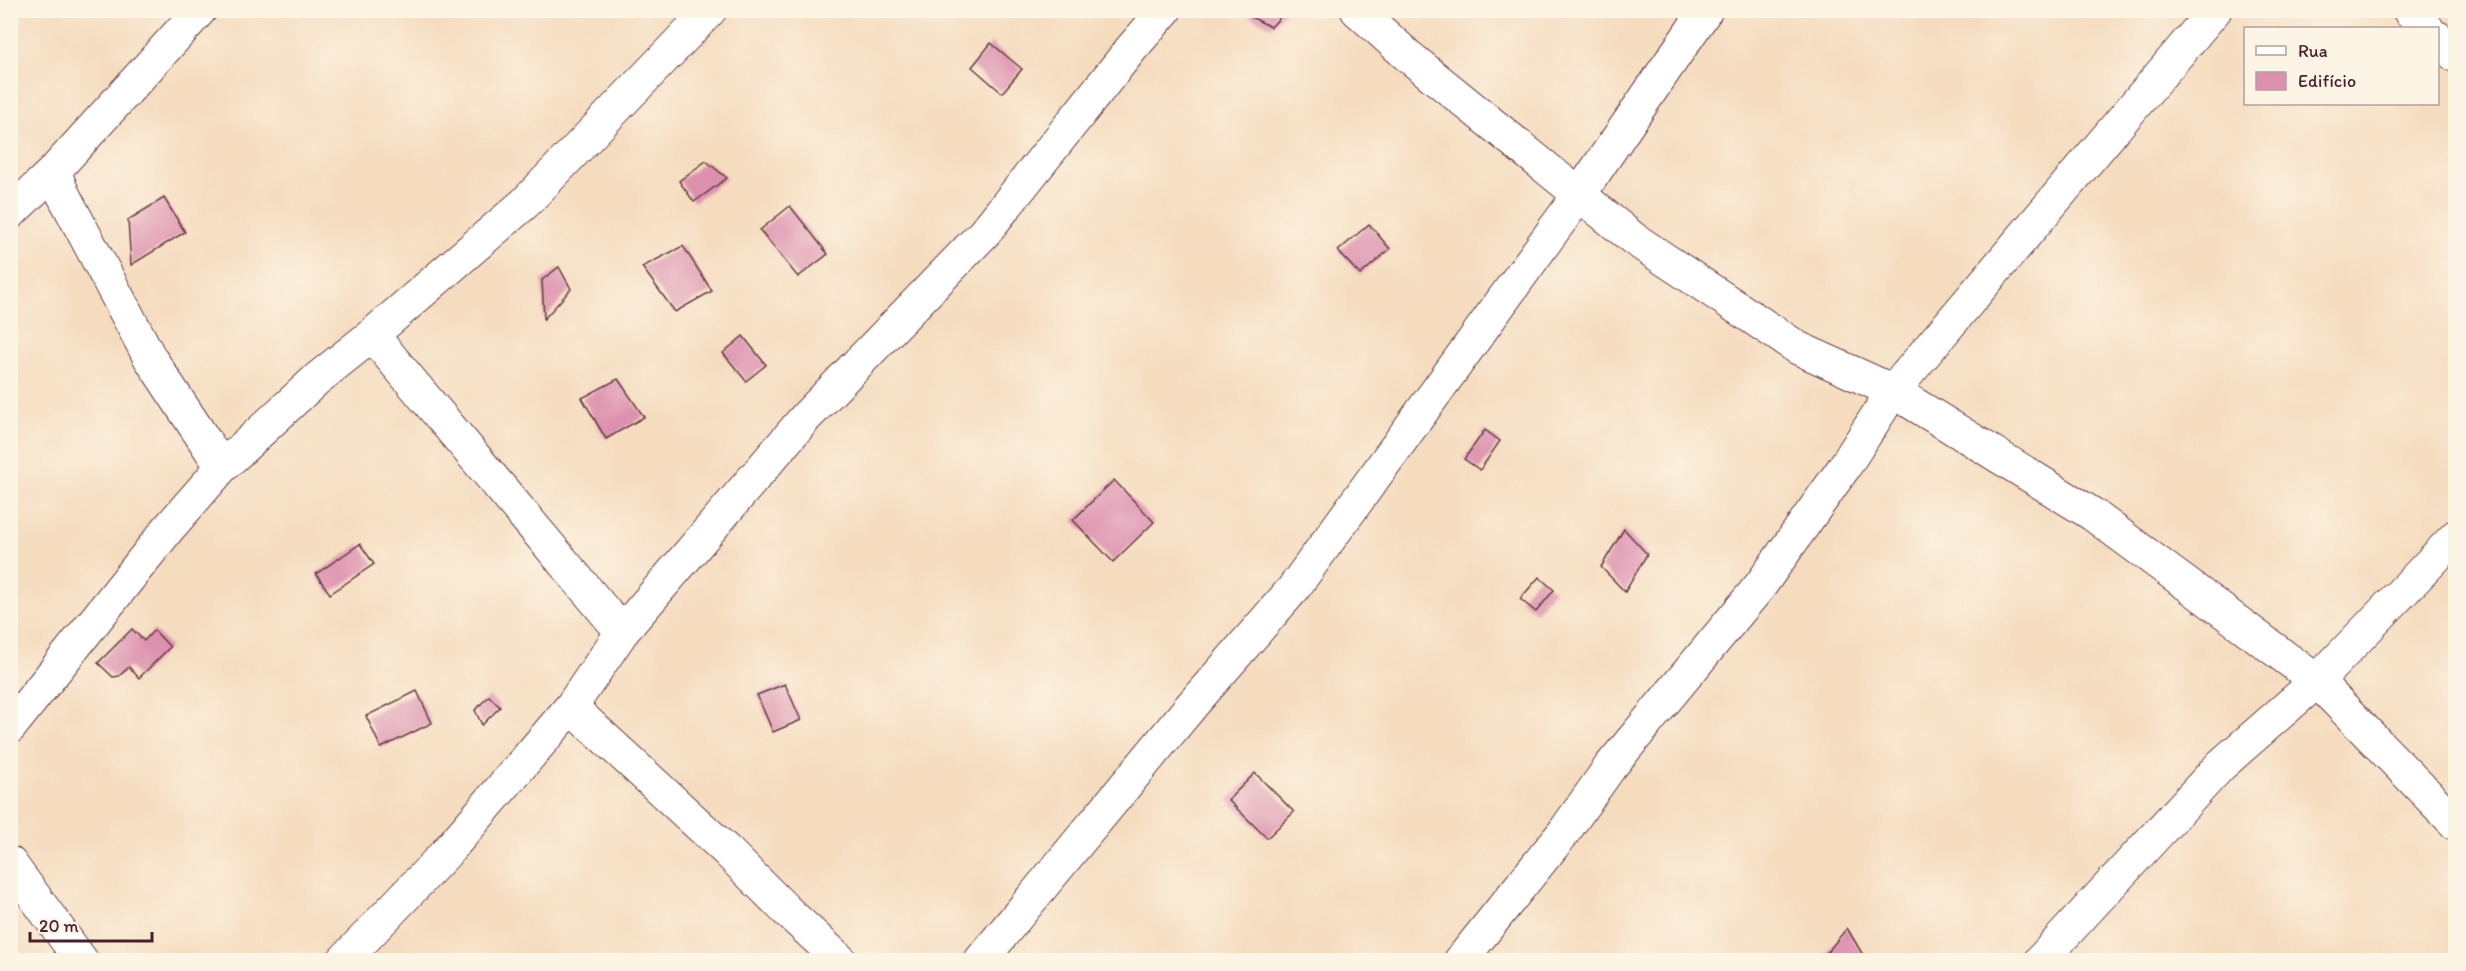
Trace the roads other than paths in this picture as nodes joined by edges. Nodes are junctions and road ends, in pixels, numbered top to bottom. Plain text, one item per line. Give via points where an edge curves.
1 (200, 10) edge
2 (710, 10) edge
3 (1165, 10) edge
4 (1357, 10) edge
5 (1706, 10) edge
6 (2215, 10) edge
7 (2409, 10) edge
8 (2426, 27) edge
9 (2439, 39) edge
10 (2456, 56) edge
11 (54, 171) junction
12 (1580, 195) junction
13 (10, 213) edge
14 (372, 335) junction
15 (1893, 391) junction
16 (222, 467) junction
17 (2456, 536) edge
18 (622, 632) junction
19 (2317, 681) junction
20 (571, 707) junction
21 (10, 727) edge
22 (2456, 824) edge
23 (10, 863) edge
24 (81, 960) edge
25 (344, 960) edge
26 (840, 960) edge
27 (981, 960) edge
28 (1461, 960) edge
29 (2041, 960) edge

1 - 11 street
2 - 14 street via 525,203
3 - 18 street via 984,233 806,417
4 - 12 street
5 - 12 street
6 - 15 street
7 - 8 street
9 - 10 street
11 - 13 street
11 - 16 street via 150,358
12 - 15 street via 1634,239 1798,348
12 - 27 street via 1293,589
14 - 16 street via 317,379
14 - 18 street
15 - 19 street via 2092,514
15 - 28 street via 1760,586 1610,767 1564,832
16 - 21 street
17 - 19 street
18 - 20 street
19 - 22 street
19 - 29 street via 2221,765
20 - 25 street via 446,853
20 - 26 street
23 - 24 street

